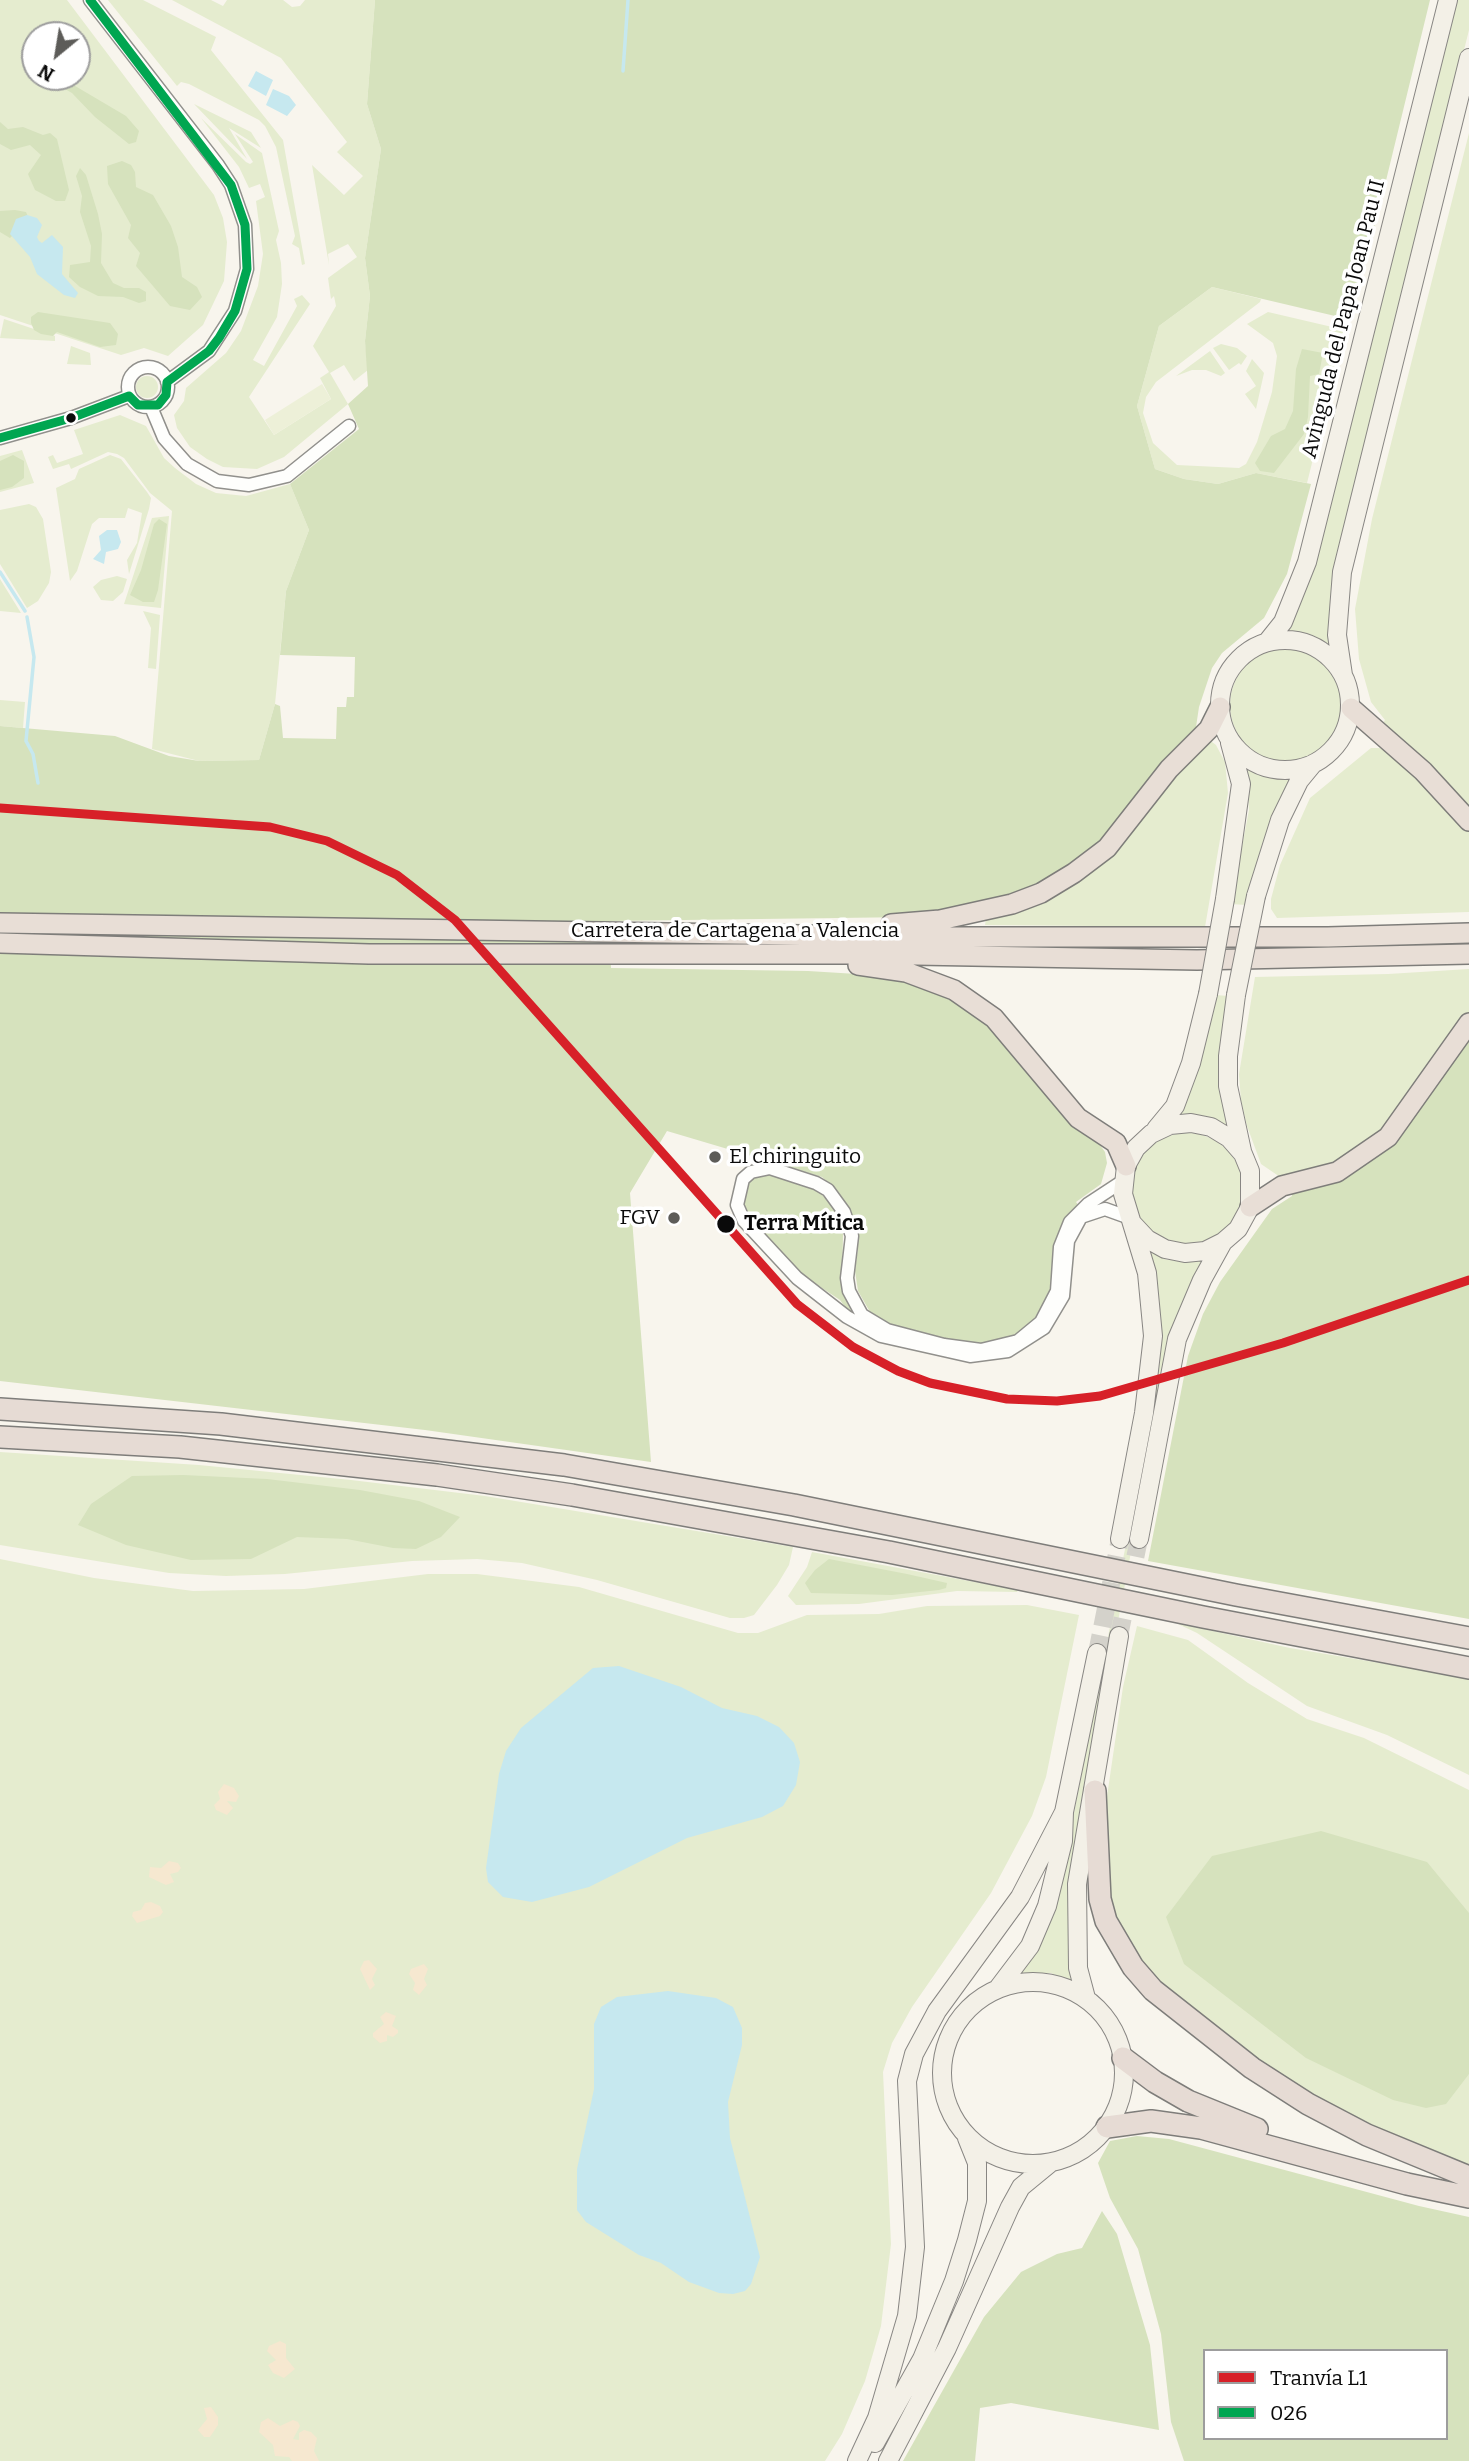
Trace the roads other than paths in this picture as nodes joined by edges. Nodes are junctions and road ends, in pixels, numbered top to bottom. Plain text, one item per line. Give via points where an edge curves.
1 (90, 0) edge
2 (1448, 0) edge
3 (1469, 58) edge
4 (167, 382) junction
5 (130, 396) junction
6 (151, 407) junction
7 (349, 426) dead end
8 (0, 438) edge
9 (1267, 642) junction
10 (1343, 675) junction
11 (1220, 706) junction
12 (1351, 708) junction
13 (1228, 736) junction
14 (1313, 764) junction
15 (1469, 821) edge
16 (0, 923) edge
17 (646, 933) junction
18 (1469, 933) edge
19 (0, 943) edge
20 (1469, 954) edge
21 (633, 956) junction
22 (1469, 1023) edge
23 (1151, 1134) junction
24 (1243, 1154) junction
25 (1124, 1174) junction
26 (1250, 1207) junction
27 (1132, 1221) junction
28 (1223, 1242) junction
29 (0, 1409) edge
30 (0, 1437) edge
31 (1121, 1539) tunnel mouth
32 (1139, 1539) tunnel mouth
33 (1119, 1636) tunnel mouth
34 (1469, 1638) edge
35 (1097, 1653) tunnel mouth
36 (1469, 1668) edge
37 (1094, 1791) junction
38 (1064, 1812) junction
39 (999, 1987) junction
40 (1086, 1998) junction
41 (1123, 2058) junction
42 (1107, 2127) junction
43 (967, 2138) junction
44 (1049, 2164) junction
45 (1469, 2177) edge
46 (1469, 2183) edge
47 (1469, 2197) edge
48 (857, 2461) edge
49 (863, 2461) edge
50 (888, 2461) edge

1 - 4 street via 232,185 246,225 247,269 235,310 209,351
2 - 9 main road, Avinguda del Papa Joan Pau II via 1307,562 1284,619
3 - 10 main road via 1342,572 1337,635
4 - 5 street via 154,368 141,369 130,377
4 - 6 street via 163,401
5 - 6 street via 138,405
5 - 8 street
6 - 7 street via 164,438 187,464 217,481 249,485 288,476
9 - 10 main road via 1303,642 1333,660
9 - 11 main road, Avinguda del Papa Joan Pau II via 1247,651 1232,666
10 - 12 main road
11 - 13 main road, Avinguda del Papa Joan Pau II
11 - 17 highway via 1209,729 1169,769 1107,848 1041,893 977,913 905,924 681,928
12 - 14 main road via 1340,741
12 - 15 highway via 1423,771
13 - 14 main road, Avinguda del Papa Joan Pau II via 1256,763 1275,769
13 - 23 main road, Avinguda del Papa Joan Pau II, bridge via 1241,784 1208,994 1175,1106
14 - 24 main road, bridge via 1280,820 1256,896 1236,995 1228,1086
16 - 17 highway, Carretera de Cartagena a Valencia
17 - 18 highway, Carretera de Cartagena a Valencia via 1254,937
19 - 21 highway, Carretera de Cartagena a Valencia
20 - 21 highway, Carretera de Cartagena a Valencia via 1197,960 860,954
21 - 25 highway via 870,965 906,972 954,990 994,1018 1078,1118 1116,1143
22 - 26 highway via 1388,1137 1337,1172 1282,1186
23 - 24 main road via 1170,1125 1201,1125 1229,1138
23 - 25 main road via 1136,1148
24 - 26 main road via 1251,1180
25 - 27 main road
25 - 27 street via 1070,1222 1060,1247 1057,1291 1041,1322 1018,1341 981,1350 887,1330 862,1315 847,1278 852,1236 844,1212 828,1190 802,1176 771,1168 751,1171 737,1197 744,1221 796,1278 846,1317 881,1336 970,1356 1009,1351 1044,1328 1063,1296 1068,1241 1086,1213 1105,1209 1121,1212
26 - 28 main road via 1238,1229
27 - 28 main road via 1147,1239 1165,1249 1205,1251
27 - 31 main road via 1147,1273 1152,1355
28 - 32 main road via 1177,1339
29 - 34 highway via 221,1424 564,1465 794,1505
30 - 36 highway via 180,1447 572,1495 889,1552
33 - 37 main road
35 - 38 main road
37 - 40 main road via 1077,1884 1075,1924 1078,1968
37 - 45 highway via 1100,1899 1119,1946 1153,1990 1252,2068 1308,2104 1367,2135
38 - 39 main road via 1063,1842 1047,1906 1030,1946
38 - 48 main road via 1020,1897 937,2011 914,2054 907,2081 915,2246 907,2316 877,2418
39 - 40 main road via 1028,1981 1059,1985
39 - 43 main road via 973,2003 953,2026 942,2054 941,2084 949,2113
40 - 41 main road via 1116,2035
41 - 42 main road via 1119,2106
41 - 46 highway via 1171,2091 1227,2118 1388,2166
42 - 44 main road via 1071,2157
42 - 47 highway via 1151,2121 1201,2128
43 - 44 main road via 1000,2158 1019,2164
43 - 49 main road via 977,2163 977,2201 954,2281 922,2359
44 - 50 main road via 1015,2197 947,2348

